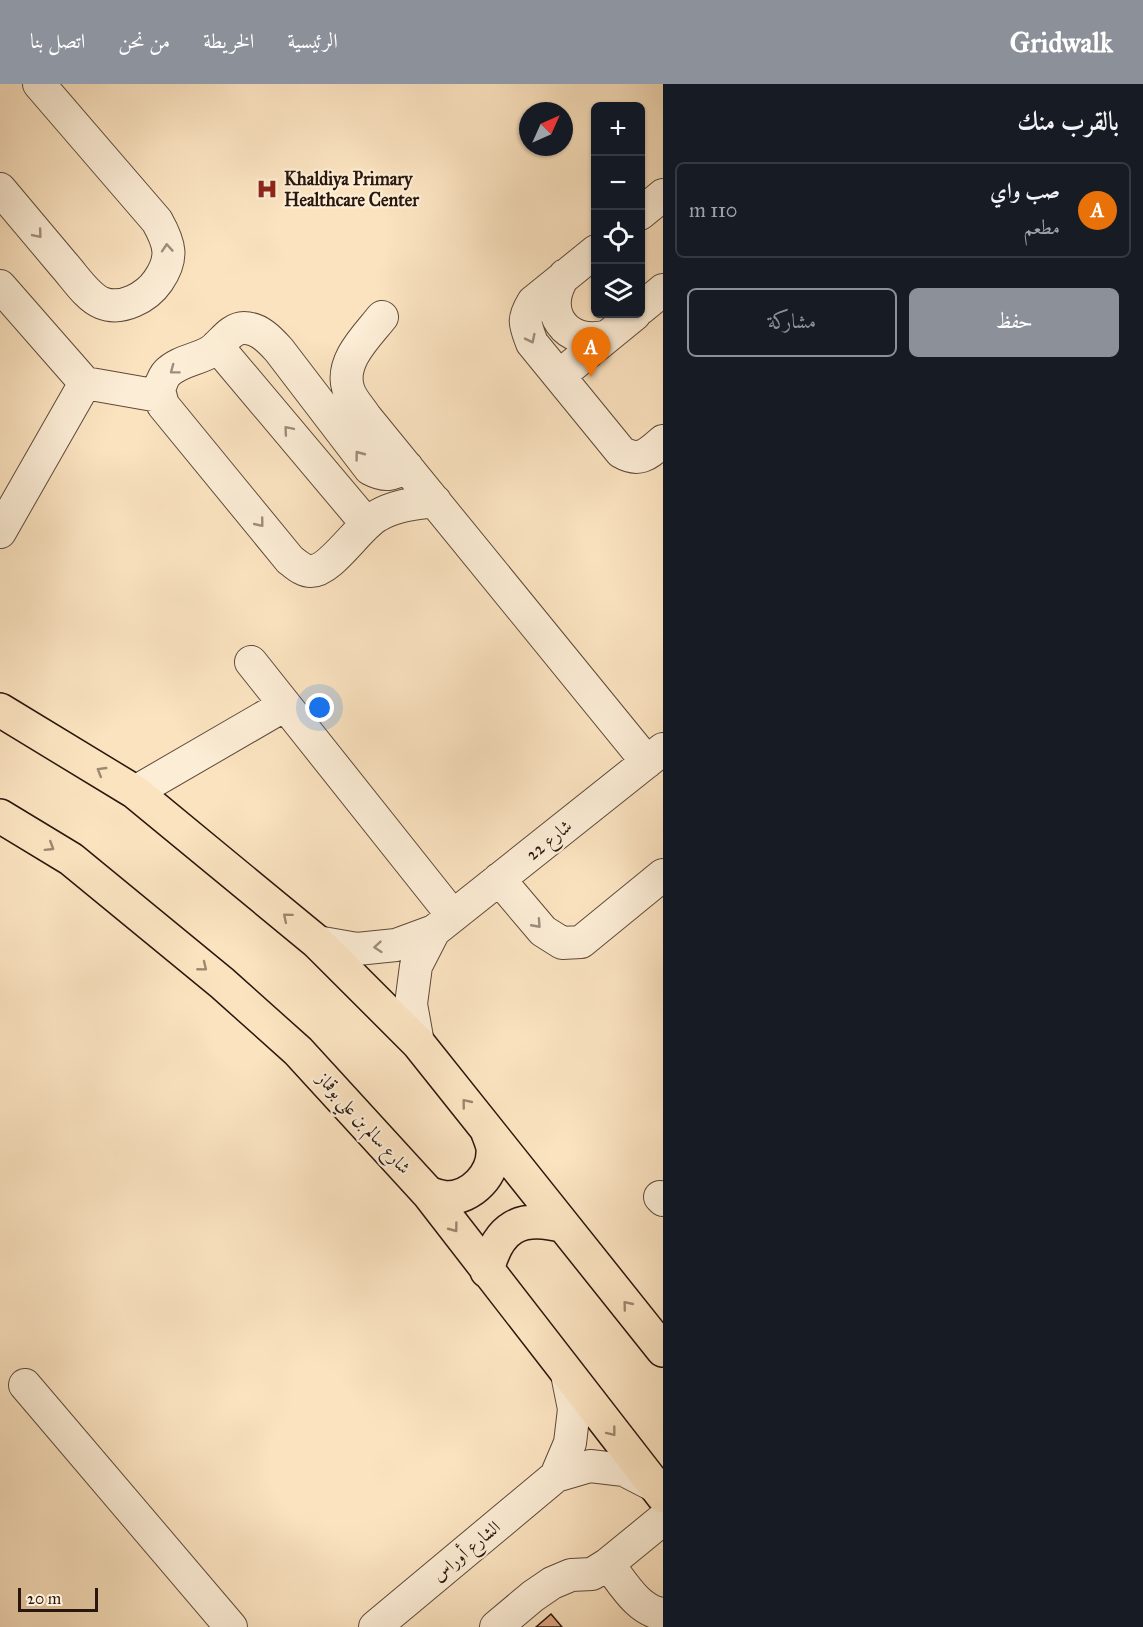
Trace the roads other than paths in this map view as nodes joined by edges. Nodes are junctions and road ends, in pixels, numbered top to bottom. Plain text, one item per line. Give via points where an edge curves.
1 (39, 84) edge
2 (0, 189) edge
3 (663, 195) edge
4 (645, 210) edge
5 (591, 255) edge
6 (565, 275) junction
7 (0, 286) edge
8 (663, 290) edge
9 (645, 305) edge
10 (382, 317) dead end
11 (629, 318) edge
12 (608, 336) junction
13 (217, 346) junction
14 (559, 376) junction
15 (85, 383) junction
16 (159, 396) junction
17 (663, 441) edge
18 (407, 467) junction
19 (435, 501) junction
20 (366, 523) junction
21 (0, 532) edge
22 (251, 662) dead end
23 (285, 705) junction
24 (0, 710) edge
25 (655, 755) edge
26 (135, 792) junction
27 (0, 816) edge
28 (663, 875) edge
29 (499, 879) junction
30 (443, 924) junction
31 (317, 942) junction
32 (418, 1043) junction
33 (487, 1130) junction
34 (428, 1193) junction
35 (564, 1226) junction
36 (487, 1270) junction
37 (663, 1350) edge
38 (567, 1374) junction
39 (25, 1385) dead end
40 (556, 1476) junction
41 (659, 1491) edge
42 (663, 1519) edge
43 (608, 1564) junction
44 (663, 1614) edge
45 (231, 1627) edge
46 (375, 1627) edge
47 (496, 1627) edge

2 -> 1 street via 81,285 104,304 116,306 140,298 155,286 166,269 169,249 157,221
3 - 4 street
5 - 6 street
6 - 12 street via 555,295 558,318 574,335 585,339
6 -> 14 street via 533,302 524,322 531,343
7 - 15 street
8 - 9 street
10 - 18 street via 350,360 348,390
11 - 12 street
12 - 14 street
13 -> 16 street via 167,373
18 -> 13 street via 389,476 370,469 279,350 255,329 234,330
20 -> 13 street
14 - 17 street via 621,452 631,458 640,457
15 - 16 street
15 - 21 street
16 -> 20 street via 290,560 302,569 323,568
18 - 19 street
19 - 20 street via 402,505
19 - 25 street
22 - 23 street
23 - 26 street
23 - 30 street
26 -> 24 main road
25 - 29 street, شارع 22
31 -> 26 main road
27 -> 34 main road, شارع سالم بن علي بوقماز via 71,860 231,991 298,1051
29 -> 28 street via 543,931 562,943 572,943 581,942
29 - 30 street, شارع 22
30 -> 31 street, شارع 22 via 396,945 357,949
30 - 32 street, شارع 22 via 416,966 411,1005
31 - 32 main road
33 -> 32 main road
33 - 34 main road via 493,1148 491,1167 481,1183 465,1194 446,1198
33 - 35 main road
34 -> 36 main road, شارع سالم بن علي بوقماز
35 - 36 main road via 543,1220 523,1223 505,1233 492,1250
37 -> 35 main road
36 - 38 main road, شارع سالم بن علي بوقماز
38 - 40 street, الشارع أوراس via 574,1409 570,1443
38 -> 41 main road, شارع سالم بن علي بوقماز
39 - 45 street
40 - 41 street, الشارع أوراس via 590,1466 624,1470
40 - 46 street, الشارع أوراس
42 - 43 street
43 - 44 street via 640,1603 649,1611
43 - 47 street via 592,1574 571,1575 552,1583

